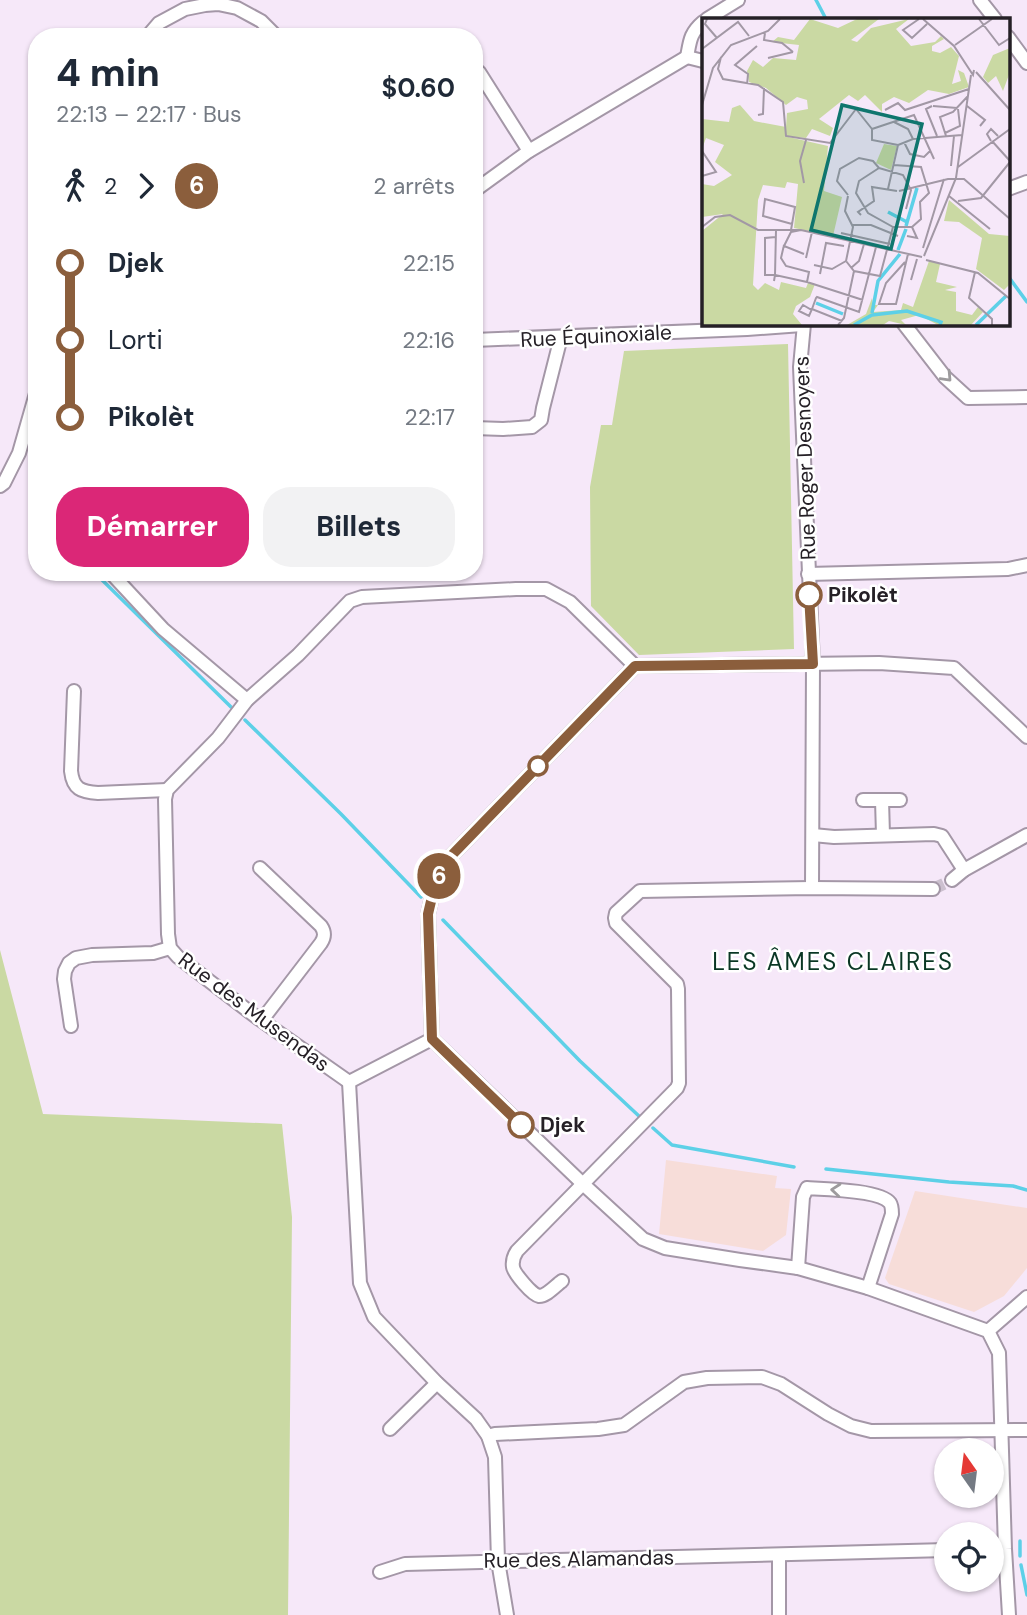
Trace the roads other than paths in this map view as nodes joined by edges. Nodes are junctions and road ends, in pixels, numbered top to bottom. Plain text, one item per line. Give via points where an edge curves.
1 (738, 0) edge
2 (981, 0) edge
3 (708, 18) edge
4 (994, 18) edge
5 (702, 23) edge
6 (155, 28) edge
7 (268, 28) edge
8 (1010, 40) edge
9 (687, 57) junction
10 (702, 61) edge
11 (1027, 63) edge
12 (483, 78) edge
13 (529, 151) junction
14 (1027, 182) edge
15 (483, 184) edge
16 (1010, 188) edge
17 (780, 326) edge
18 (803, 326) edge
19 (906, 326) edge
20 (562, 337) junction
21 (483, 340) edge
22 (1027, 397) edge
23 (28, 422) edge
24 (483, 428) edge
25 (2, 484) edge
26 (1027, 565) edge
27 (808, 574) junction
28 (118, 581) edge
29 (813, 664) junction
30 (635, 666) junction
31 (74, 691) dead end
32 (247, 700) junction
33 (1027, 737) edge
34 (167, 790) junction
35 (863, 800) dead end
36 (882, 800) junction
37 (900, 800) dead end
38 (813, 835) junction
39 (883, 835) junction
40 (1027, 835) edge
41 (260, 868) dead end
42 (964, 870) junction
43 (952, 880) tunnel mouth
44 (812, 888) junction
45 (933, 889) tunnel mouth
46 (170, 948) junction
47 (262, 1020) junction
48 (71, 1026) dead end
49 (432, 1039) junction
50 (349, 1082) junction
51 (583, 1184) junction
52 (798, 1268) junction
53 (562, 1281) dead end
54 (868, 1288) junction
55 (1027, 1297) edge
56 (988, 1331) junction
57 (437, 1383) junction
58 (390, 1429) dead end
59 (1027, 1430) edge
60 (1001, 1431) junction
61 (488, 1436) junction
62 (999, 1522) edge
63 (934, 1550) edge
64 (779, 1555) junction
65 (498, 1561) junction
66 (380, 1572) dead end
67 (1004, 1585) edge
68 (507, 1615) edge
69 (779, 1615) edge
70 (1009, 1615) edge

1 - 3 street
2 - 4 street
5 - 9 street via 690,40
6 - 7 street via 185,9 218,4 237,8
8 - 11 street
9 - 10 street
9 - 13 street
12 - 13 street
13 - 15 street
14 - 16 street
17 - 20 street, Rue Équinoxiale
18 - 27 street, Rue Roger Desnoyers via 800,367
19 -> 22 street via 945,377 968,398
20 - 21 street, Rue Équinoxiale
20 - 24 street via 541,421 532,427
23 - 25 street via 19,453
26 - 27 street
27 - 29 street, Rue Roger Desnoyers
28 - 32 street via 163,629
29 - 30 street
29 - 33 street via 954,668
29 - 38 street, Rue Roger Desnoyers
30 - 32 street via 570,602 546,589 362,597 350,601
30 - 49 street via 452,855 436,880 428,914
31 - 34 street via 71,771 77,788 86,793
32 - 34 street via 218,738
34 - 46 street, Rue des Musendas
35 - 36 street
36 - 37 street
36 - 39 street
38 - 39 street
38 - 44 street, Rue Roger Desnoyers
39 - 42 street via 942,835
40 - 42 street
41 - 47 street via 324,932 321,943
42 - 43 street
44 - 45 street
44 - 51 street via 640,891 616,913 616,923 677,984 679,1083
46 - 47 street, Rue des Musendas
46 - 48 street via 92,955 69,963 64,979
47 - 50 street, Rue des Musendas
49 - 50 street, Rue des Musendas
49 - 51 street
50 - 57 street via 360,1283 374,1317
51 - 52 street via 643,1240 665,1248
51 - 53 street via 513,1257 515,1273 534,1294 547,1293
52 - 54 street
54 -> 52 street via 892,1214 888,1200 865,1192 807,1188
54 - 56 street
55 - 56 street
56 - 60 street via 999,1353
57 - 58 street
57 - 61 street
59 - 60 street
60 - 61 street via 871,1432 851,1426 762,1377 684,1382 624,1425
60 - 62 street
61 - 65 street via 495,1457
63 - 64 street, Rue des Alamandas
64 - 65 street, Rue des Alamandas
64 - 69 street
65 - 66 street, Rue des Alamandas via 405,1564
65 - 68 street
67 - 70 street

